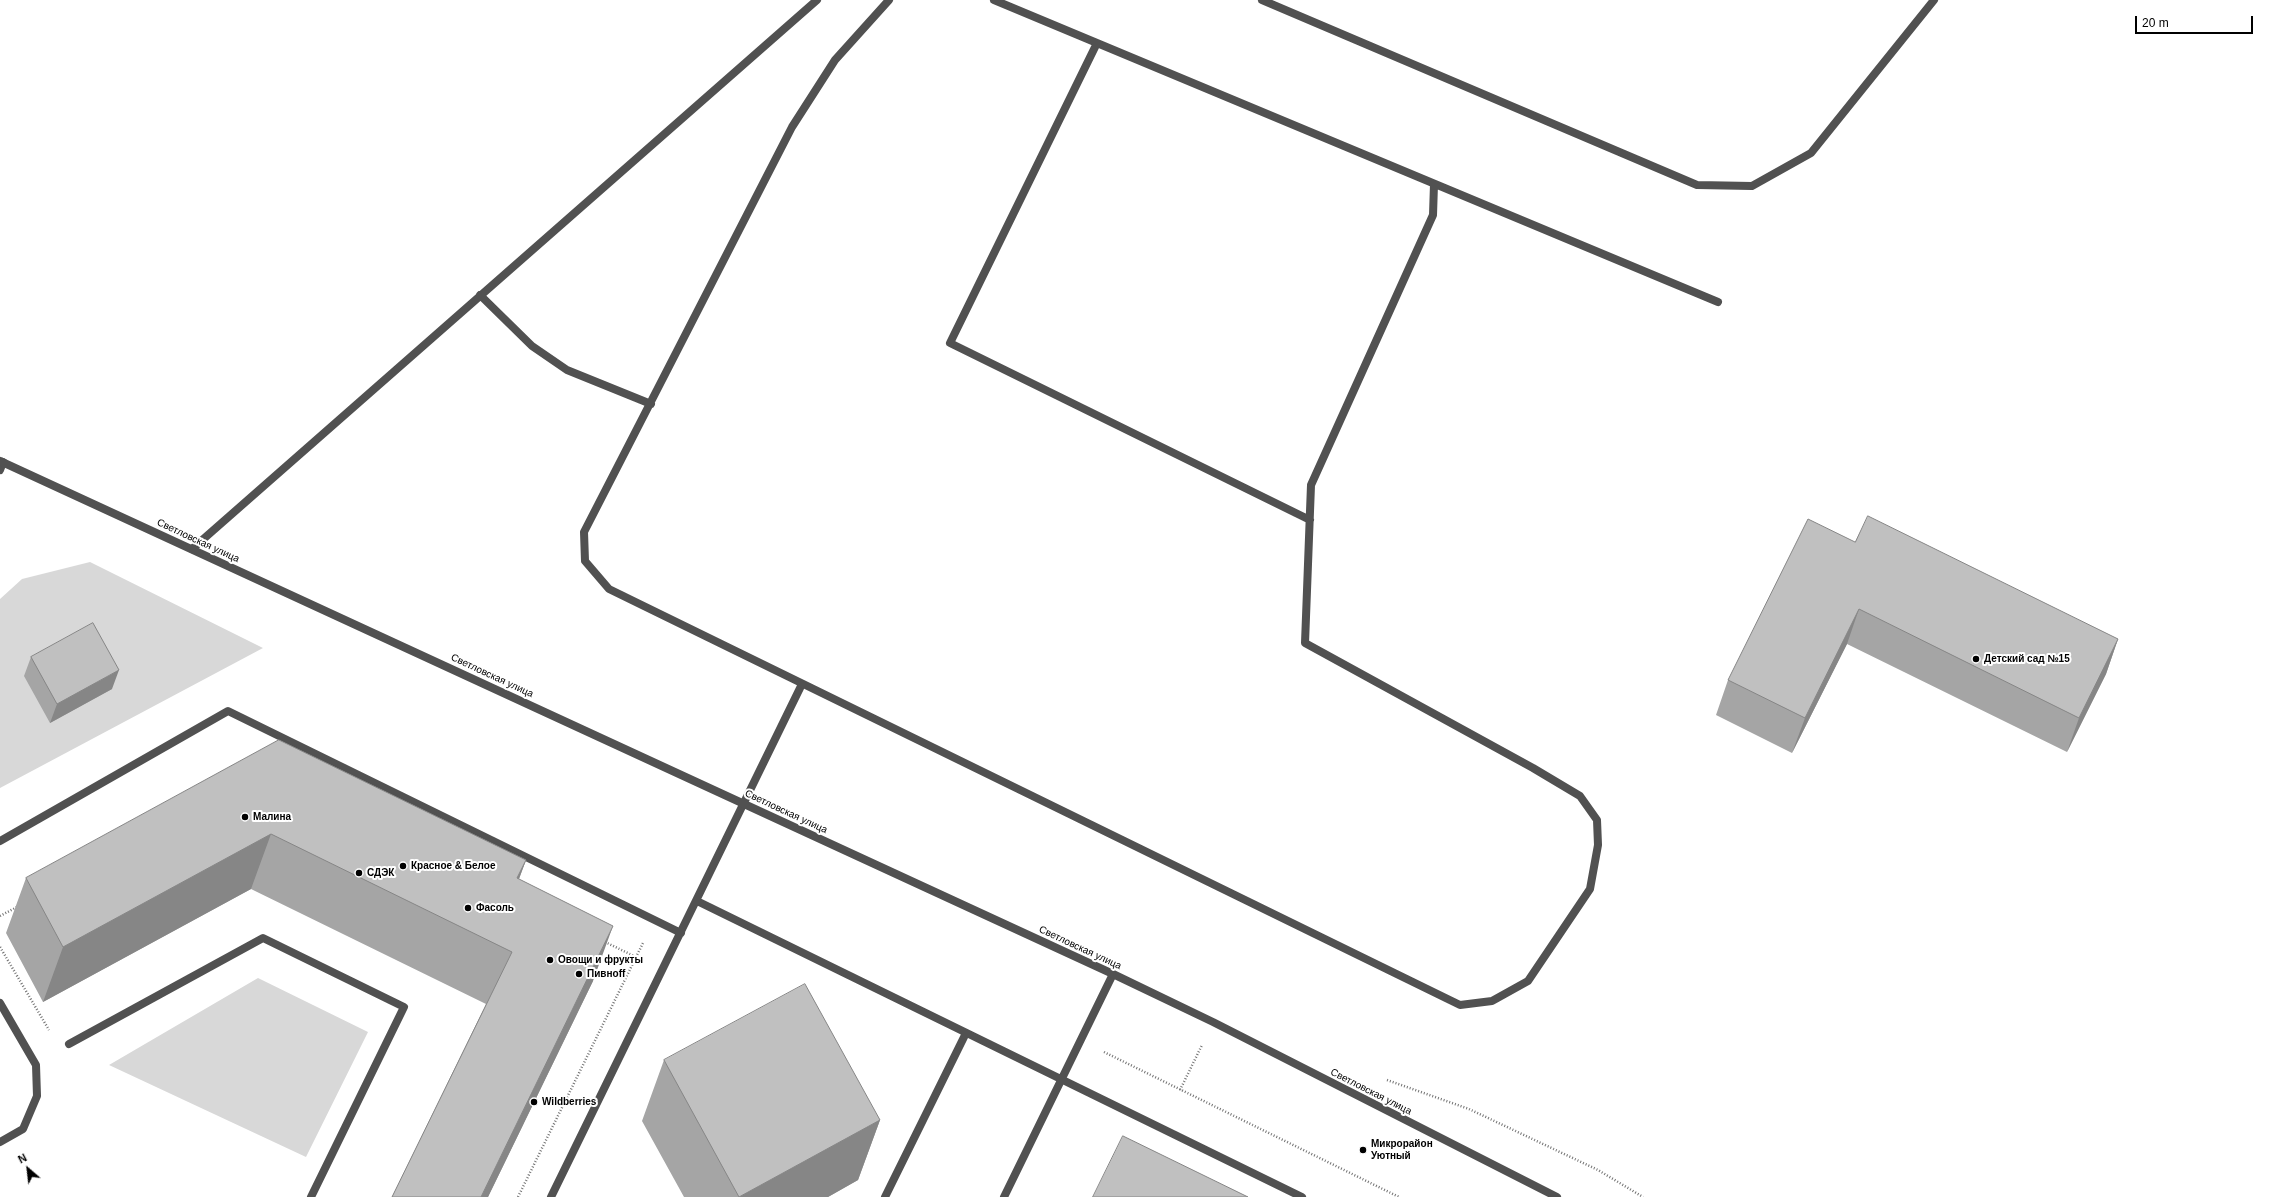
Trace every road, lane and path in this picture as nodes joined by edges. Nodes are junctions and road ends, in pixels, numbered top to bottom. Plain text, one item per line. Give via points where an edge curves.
1 (817, 0) edge
2 (889, 0) edge
3 (994, 0) edge
4 (1262, 0) edge
5 (1934, 0) edge
6 (1098, 43) junction
7 (1434, 184) junction
8 (480, 295) junction
9 (1718, 302) dead end
10 (651, 404) junction
11 (1, 464) edge
12 (1310, 520) junction
13 (192, 549) junction
14 (802, 684) junction
15 (744, 804) junction
16 (0, 840) edge
17 (697, 902) junction
18 (21, 905) dead end
19 (0, 916) edge
20 (655, 919) junction
21 (681, 933) junction
22 (600, 940) edge
23 (0, 947) edge
24 (636, 957) junction
25 (1113, 974) junction
26 (0, 1003) edge
27 (966, 1033) junction
28 (1080, 1041) junction
29 (68, 1044) joint
30 (1061, 1080) junction
31 (0, 1142) edge
32 (311, 1197) edge
33 (518, 1197) edge
34 (551, 1197) edge
35 (886, 1197) edge
36 (1004, 1197) edge
37 (1302, 1197) edge
38 (1399, 1197) edge
39 (1557, 1197) edge

1 - 8 street
2 - 10 street via 835,60 792,127
3 - 6 street
4 - 5 street via 1697,185 1752,186 1811,153
6 - 7 street
6 - 12 street via 950,343
7 - 9 street
7 - 12 street via 1433,215 1311,485
8 - 10 street via 532,346 567,370
8 - 13 street
10 - 14 street via 584,532 584,561 609,589
11 - 13 street, Светловская улица
12 - 14 street via 1305,643 1580,796 1597,820 1598,845 1590,889 1528,980 1492,1001 1460,1006
13 - 15 street, Светловская улица
14 - 15 street
15 - 17 street
15 - 25 street, Светловская улица
16 - 20 street via 228,711
17 - 21 street
17 - 27 street
18 - 19 path
20 - 21 street
20 - 24 path
21 - 34 street
22 - 24 path
23 - 29 path via 51,1034
24 - 33 path
25 - 28 street
25 - 39 street, Светловская улица
26 - 31 street via 36,1065 37,1096 22,1129
27 - 30 street
27 - 35 street
28 - 30 street
28 - 38 path
29 - 32 street via 263,938 404,1007
30 - 36 street
30 - 37 street

